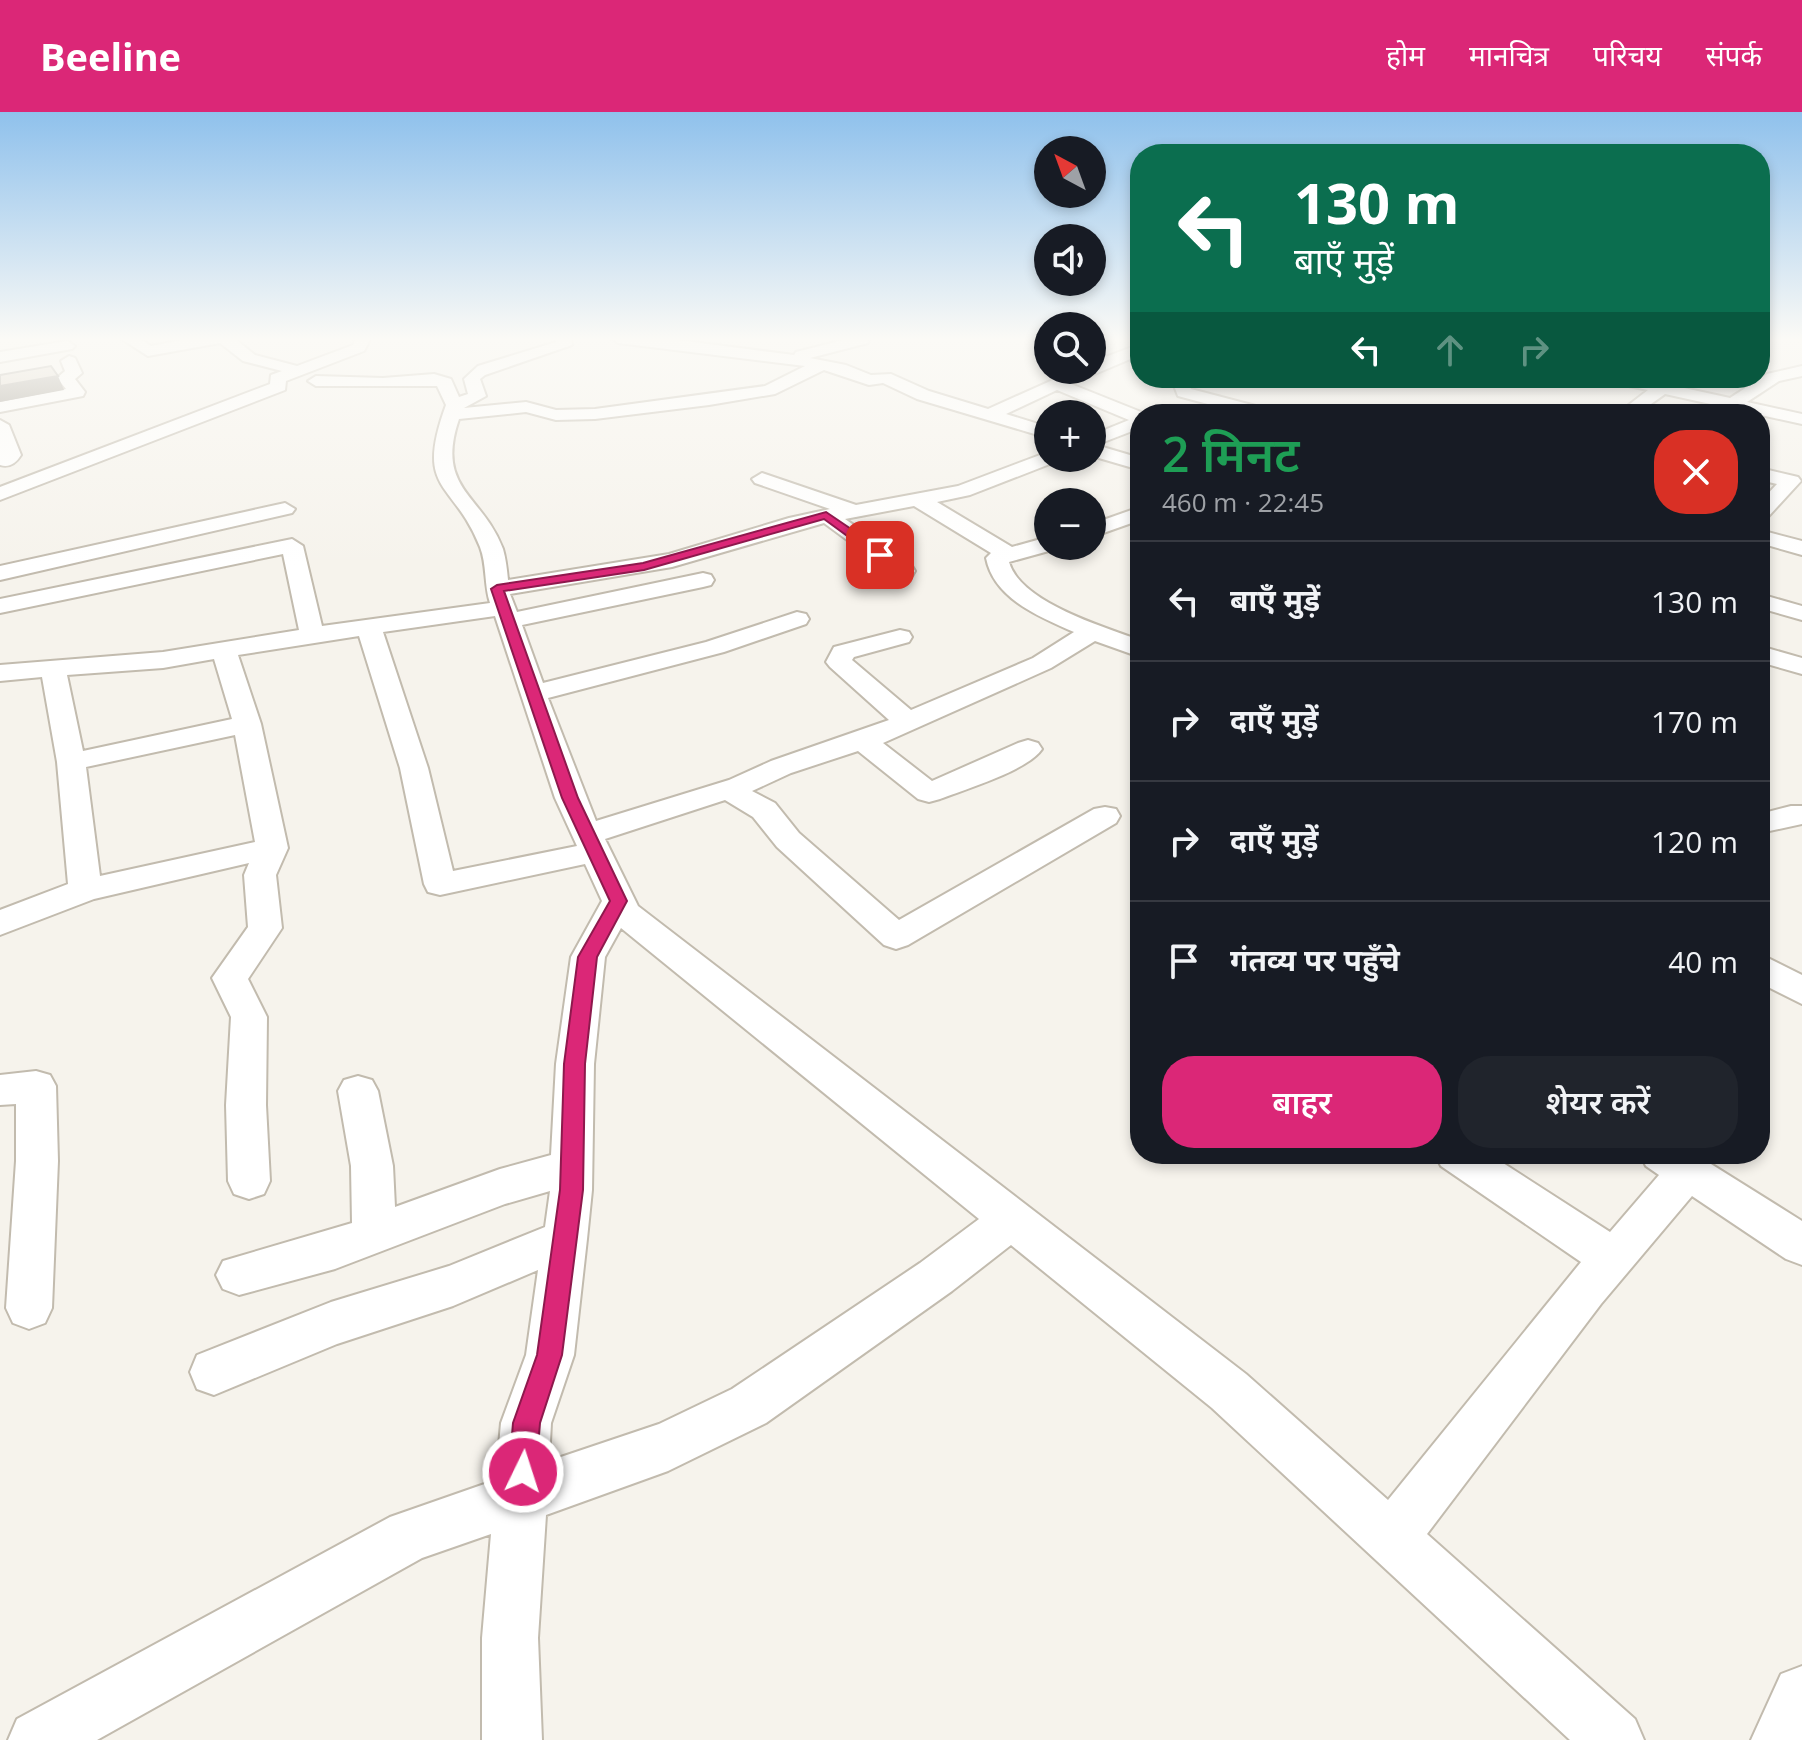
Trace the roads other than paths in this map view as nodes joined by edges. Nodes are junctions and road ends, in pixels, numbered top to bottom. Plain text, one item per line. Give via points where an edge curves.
1 (206, 414) edge
2 (452, 414) edge
3 (552, 414) edge
4 (595, 414) edge
5 (987, 414) edge
6 (1777, 414) edge
7 (990, 415) joint
8 (1802, 419) edge
9 (1130, 424) edge
10 (0, 425) edge
11 (1034, 429) edge
12 (1106, 435) edge
13 (1106, 454) edge
14 (3, 460) edge
15 (1130, 461) edge
16 (1034, 463) edge
17 (1770, 475) edge
18 (1796, 476) edge
19 (762, 479) dead end
20 (27, 483) junction
21 (0, 494) edge
22 (917, 499) junction
23 (1770, 503) edge
24 (285, 509) dead end
25 (852, 510) junction
26 (826, 515) junction
27 (1130, 517) edge
28 (1106, 526) edge
29 (1770, 539) edge
30 (1034, 548) edge
31 (1802, 548) edge
32 (1010, 555) junction
33 (904, 571) dead end
34 (0, 573) edge
35 (703, 580) dead end
36 (1770, 604) edge
37 (0, 606) edge
38 (503, 606) junction
39 (1802, 613) edge
40 (797, 619) dead end
41 (369, 628) junction
42 (1093, 631) junction
43 (312, 635) junction
44 (900, 637) dead end
45 (1130, 645) edge
46 (224, 650) junction
47 (1770, 657) edge
48 (1802, 666) edge
49 (53, 669) junction
50 (0, 673) edge
51 (533, 694) junction
52 (906, 720) junction
53 (247, 724) junction
54 (863, 741) junction
55 (1028, 749) dead end
56 (71, 762) junction
57 (728, 790) junction
58 (1802, 815) edge
59 (1105, 816) dead end
60 (1770, 821) edge
61 (591, 843) junction
62 (272, 848) junction
63 (85, 890) junction
64 (618, 901) junction
65 (0, 923) edge
66 (1770, 973) edge
67 (1802, 991) edge
68 (0, 1090) edge
69 (358, 1091) dead end
70 (1471, 1164) edge
71 (1674, 1164) edge
72 (1678, 1164) edge
73 (572, 1167) junction
74 (249, 1181) dead end
75 (1011, 1219) junction
76 (374, 1233) junction
77 (565, 1239) junction
78 (1802, 1245) edge
79 (1614, 1259) junction
80 (239, 1275) dead end
81 (29, 1308) dead end
82 (214, 1372) dead end
83 (521, 1497) junction
84 (1391, 1538) junction
85 (1802, 1695) edge
86 (38, 1740) edge
87 (512, 1740) edge
88 (1614, 1740) edge
89 (1781, 1740) edge

1 - 20 street
2 - 38 street via 441,456 447,486 492,549
3 - 4 street
5 - 7 street
6 - 8 street
7 - 11 street
9 - 12 street
10 - 14 street via 12,455
13 - 15 street
14 - 20 street
16 - 22 street via 963,491
17 - 18 street
18 - 23 street
19 - 25 street
20 - 21 street
22 - 25 street
22 - 32 street
24 - 34 street
25 - 26 street
26 - 33 street
26 - 38 street
27 - 28 street
29 - 31 street
30 - 32 street
32 - 42 street via 997,558 1002,576 1030,600
35 - 38 street
36 - 39 street
37 - 43 street via 292,546
38 - 41 street
38 - 51 street
40 - 51 street via 715,647
41 - 43 street
41 - 61 street via 414,768 440,884
42 - 45 street
42 - 52 street via 1042,663
43 - 46 street
44 - 52 street via 843,652 839,662
46 - 49 street
46 - 53 street
47 - 48 street
49 - 50 street
49 - 56 street
51 - 61 street
52 - 54 street
53 - 56 street
53 - 62 street
54 - 55 street via 929,793
54 - 57 street
56 - 63 street
57 - 59 street via 764,810 788,840 896,937
57 - 61 street
58 - 60 street
61 - 64 street
62 - 63 street
62 - 74 street via 260,875 265,928 230,978 249,1017
63 - 65 street
64 - 73 street via 588,957 575,1064
64 - 75 street via 624,913
66 - 67 street
68 - 81 street via 36,1086
69 - 76 street via 372,1166
70 - 79 street
71 - 79 street
72 - 78 street
73 - 76 street
73 - 77 street
75 - 83 street via 749,1406 668,1446
75 - 84 street via 1229,1391
76 - 80 street
77 - 82 street
77 - 83 street via 550,1355 526,1423
79 - 84 street
83 - 86 street via 409,1536
83 - 87 street via 510,1638
84 - 88 street
85 - 89 street

